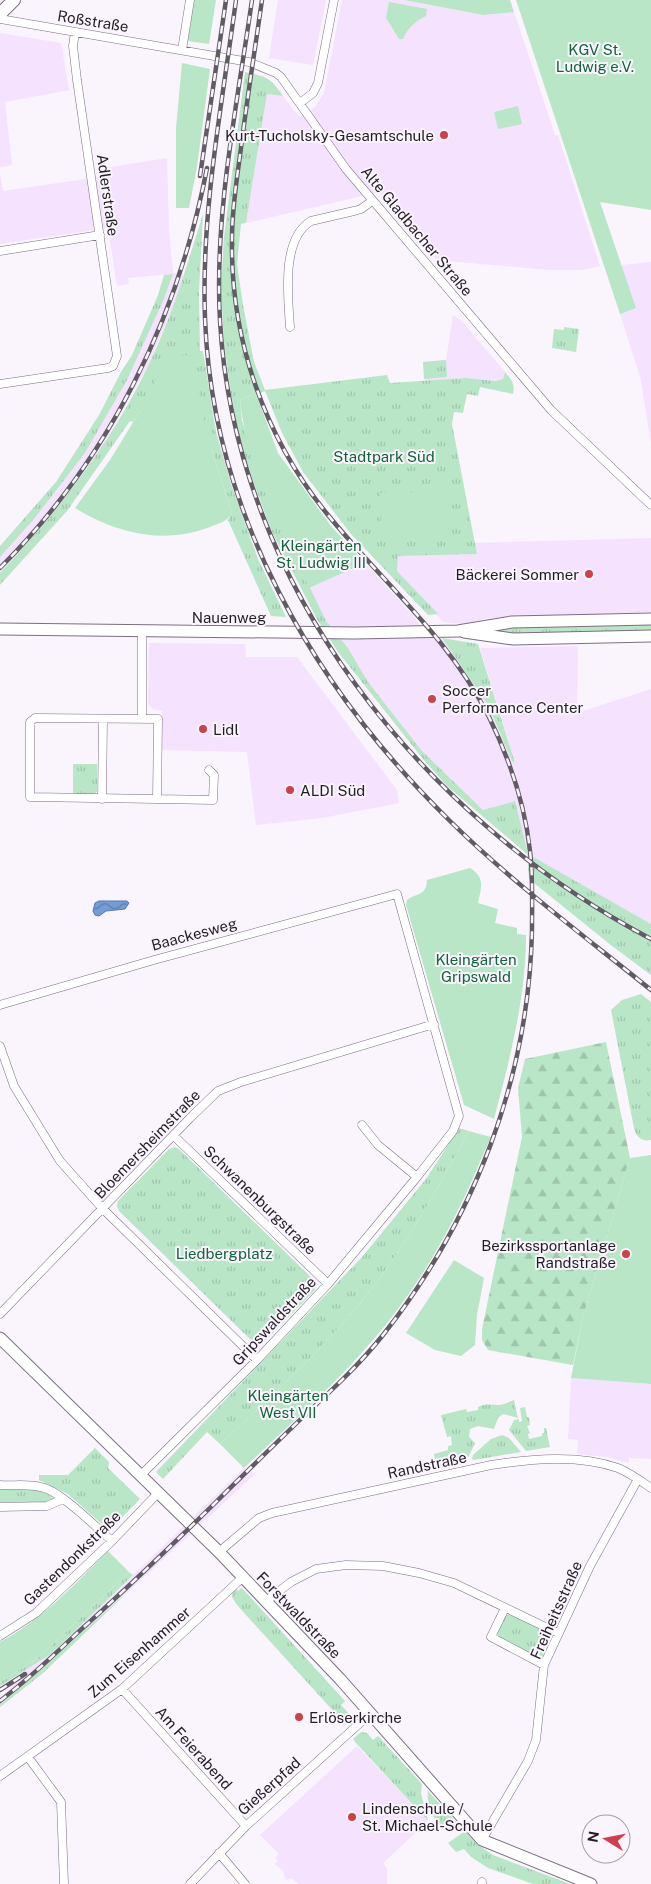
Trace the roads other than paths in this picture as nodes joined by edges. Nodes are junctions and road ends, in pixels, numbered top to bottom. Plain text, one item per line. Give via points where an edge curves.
1 (14, 0) edge
2 (190, 0) edge
3 (334, 0) edge
4 (0, 14) edge
5 (0, 19) edge
6 (75, 32) junction
7 (182, 50) junction
8 (300, 103) junction
9 (372, 201) junction
10 (100, 235) junction
11 (0, 251) edge
12 (290, 327) dead end
13 (0, 384) edge
14 (651, 505) edge
15 (651, 619) edge
16 (0, 629) edge
17 (142, 631) junction
18 (458, 631) junction
19 (651, 636) edge
20 (104, 719) junction
21 (142, 719) junction
22 (209, 770) dead end
23 (102, 799) junction
24 (157, 799) junction
25 (397, 894) joint
26 (0, 1005) edge
27 (434, 1024) junction
28 (0, 1046) edge
29 (362, 1125) dead end
30 (174, 1136) junction
31 (417, 1177) junction
32 (103, 1209) junction
33 (328, 1284) junction
34 (0, 1314) edge
35 (0, 1338) edge
36 (257, 1360) junction
37 (141, 1475) junction
38 (638, 1479) junction
39 (0, 1485) edge
40 (651, 1488) edge
41 (158, 1493) junction
42 (63, 1499) junction
43 (0, 1506) edge
44 (112, 1541) junction
45 (219, 1552) junction
46 (242, 1578) junction
47 (265, 1602) junction
48 (505, 1608) junction
49 (558, 1633) junction
50 (0, 1636) edge
51 (544, 1665) junction
52 (122, 1689) junction
53 (371, 1714) junction
54 (28, 1757) junction
55 (0, 1776) edge
56 (246, 1826) junction
57 (482, 1840) junction
58 (219, 1853) junction
59 (64, 1884) edge
60 (190, 1884) edge
61 (245, 1884) edge
62 (591, 1884) edge

1 - 4 main road
2 - 7 street
3 - 8 street via 318,83 313,93
5 - 6 street, Roßstraße
6 - 7 street, Roßstraße
6 - 10 street, Adlerstraße via 73,46
7 - 8 street, Alte Gladbacher Straße via 249,62 276,72
8 - 9 street, Alte Gladbacher Straße
9 - 12 street via 354,211 311,221 298,234 287,286
9 - 14 street, Alte Gladbacher Straße via 551,410
10 - 11 street
10 - 13 street, Adlerstraße via 116,362 102,369
15 - 18 street, Nauenweg via 512,622
16 - 17 street, Nauenweg
17 - 18 street, Nauenweg
17 - 21 street
18 - 19 street, Nauenweg via 513,639
20 - 21 street
20 - 23 street
20 - 23 street via 35,718 30,722 30,797
21 - 24 street via 158,719
22 - 24 street via 214,775 213,800
23 - 24 street
25 - 26 street, Baackesweg
25 - 27 street, Gripswaldstraße
27 - 30 street, Bloemersheimstraße via 218,1091
27 - 31 street, Gripswaldstraße via 459,1116 453,1131
28 - 32 street via 14,1086 60,1161
29 - 31 street via 378,1145
30 - 32 street, Bloemersheimstraße
30 - 33 street, Schwanenburgstraße
31 - 33 street, Gripswaldstraße
32 - 34 street, Bloemersheimstraße
32 - 36 street
33 - 36 street, Gripswaldstraße
35 - 37 street, Forstwaldstraße
36 - 37 street, Gripswaldstraße
37 - 41 street, Forstwaldstraße
38 - 40 street, Randstraße
38 - 45 street, Randstraße via 604,1464 576,1460 491,1465 272,1512 259,1518
38 - 49 street, Freiheitsstraße
39 - 42 street via 47,1489
41 - 44 street, Gastendonkstraße
41 - 45 street, Forstwaldstraße
42 - 43 street via 48,1506
42 - 44 street
44 - 50 street, Gastendonkstraße via 36,1614
45 - 46 street, Forstwaldstraße
46 - 47 street, Forstwaldstraße
46 - 52 street, Zum Eisenhammer
47 - 48 street via 291,1582 316,1569 346,1565 383,1566 419,1573 454,1583
47 - 53 street, Forstwaldstraße
48 - 49 street
48 - 51 street via 491,1638
49 - 51 street, Freiheitsstraße
51 - 57 street, Freiheitsstraße via 536,1740 528,1761
52 - 54 street, Zum Eisenhammer
52 - 56 street, Am Feierabend
53 - 56 street, Gießerpfad
53 - 57 street, Forstwaldstraße
54 - 55 street, Zum Eisenhammer
54 - 59 street via 61,1802
56 - 58 street, Gießerpfad
57 - 62 street, Forstwaldstraße
58 - 60 street, Gießerpfad
58 - 61 street

